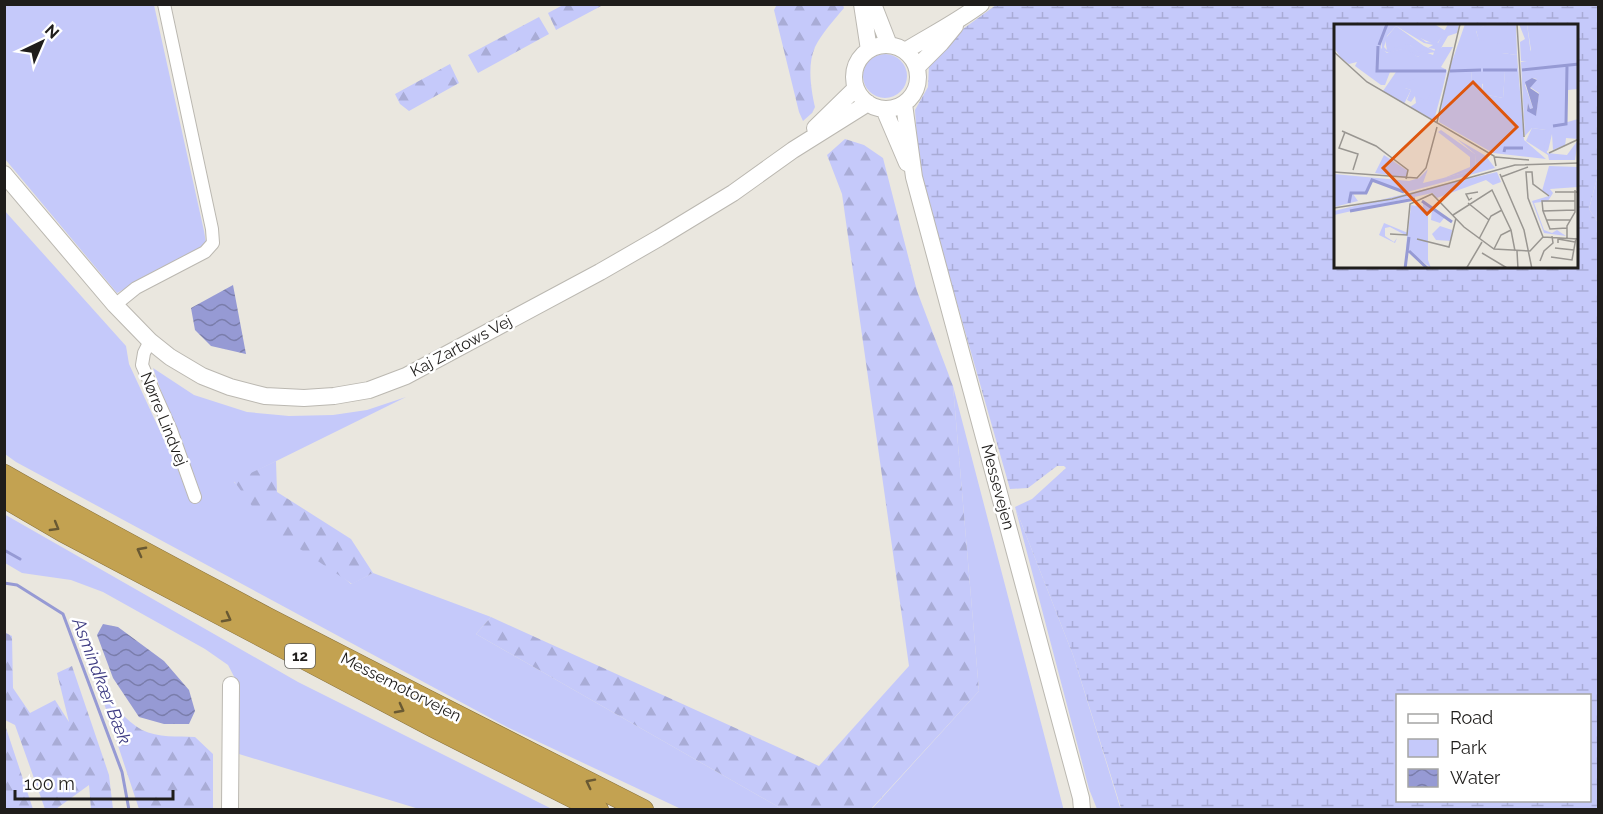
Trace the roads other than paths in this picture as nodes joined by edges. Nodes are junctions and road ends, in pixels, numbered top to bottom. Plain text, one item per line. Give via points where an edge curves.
1 (164, 4) edge
2 (862, 4) edge
3 (873, 4) edge
4 (981, 4) edge
5 (962, 18) junction
6 (889, 45) junction
7 (869, 50) junction
8 (905, 51) junction
9 (917, 67) junction
10 (856, 88) junction
11 (904, 104) junction
12 (876, 106) junction
13 (793, 150) junction
14 (4, 174) edge
15 (914, 177) junction
16 (115, 305) junction
17 (150, 341) junction
18 (4, 475) edge
19 (4, 497) edge
20 (195, 497) dead end
21 (231, 685) dead end
22 (1083, 806) edge
23 (230, 810) edge
24 (598, 810) edge
25 (642, 810) edge

1 - 16 street via 213,243 205,252 136,288
2 - 7 street
3 - 6 street
4 - 5 street
5 - 8 street
5 - 9 street
6 - 7 street
6 - 8 street
7 - 10 street via 856,65
8 - 9 street
9 - 11 street via 917,86
10 - 12 street via 861,97
10 - 13 street, Kaj Zartows Vej
11 - 12 street via 894,108
11 - 15 street, Messevejen
12 - 13 street, Kaj Zartows Vej
12 - 15 street, Messevejen
13 - 17 street, Kaj Zartows Vej via 733,193 600,272 494,321 406,376 369,390 304,398 265,396 202,375
14 - 16 street, Kaj Zartows Vej
15 - 22 street, Messevejen
16 - 17 street, Kaj Zartows Vej
17 - 20 street, Nørre Lindvej via 142,365
25 -> 18 highway, Messemotorvejen / 12 via 193,579
19 -> 24 highway, Messemotorvejen / 12 via 413,716
21 - 23 street

